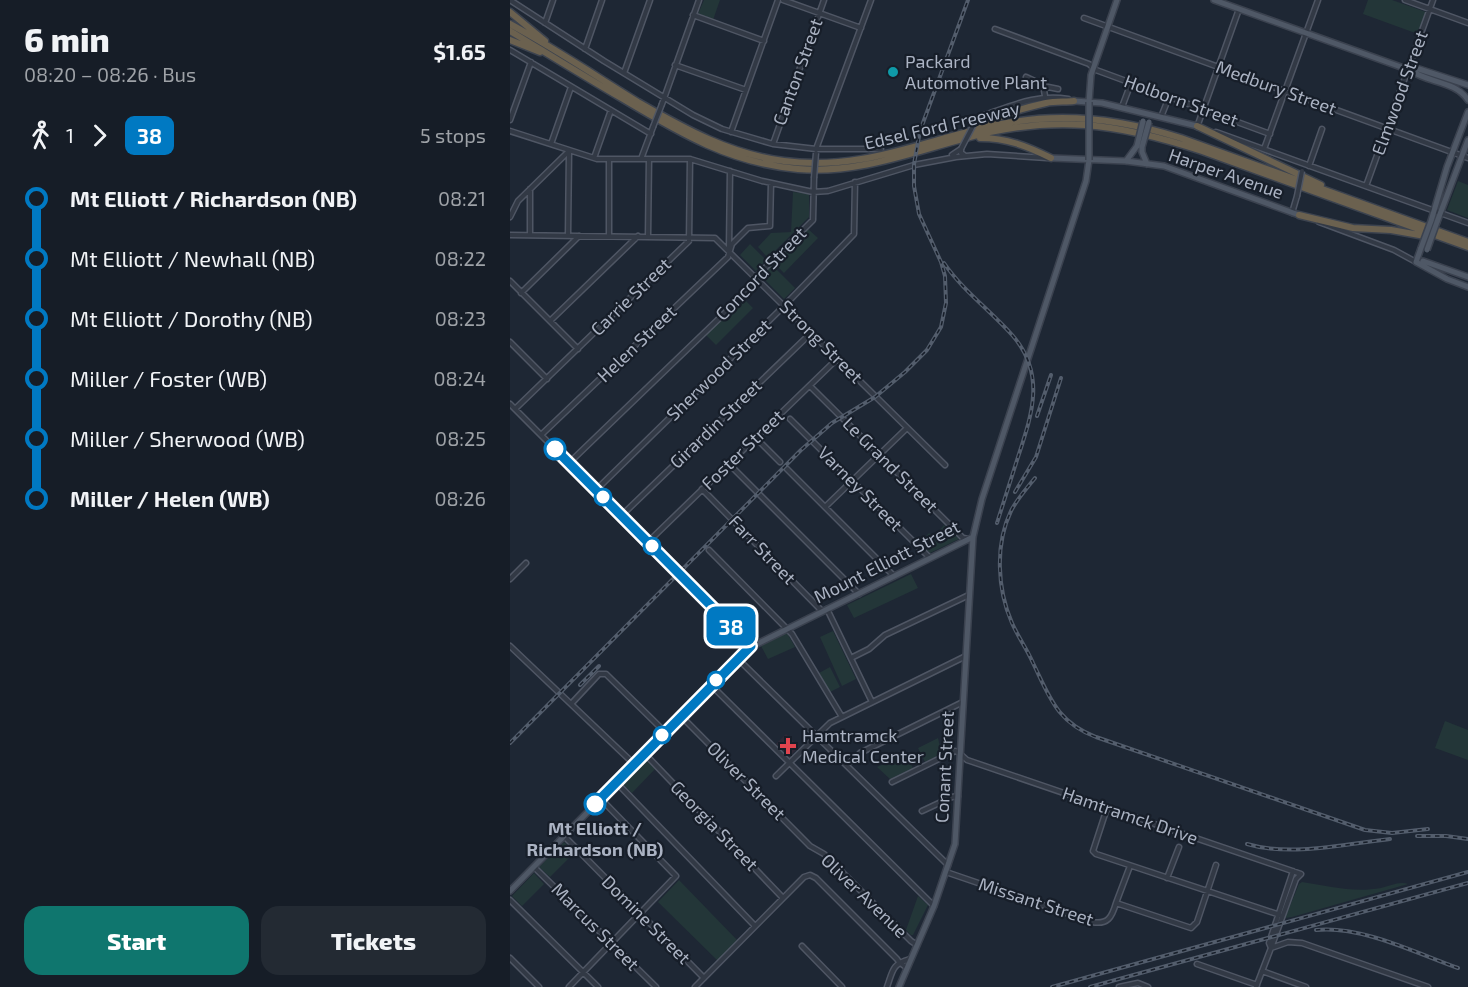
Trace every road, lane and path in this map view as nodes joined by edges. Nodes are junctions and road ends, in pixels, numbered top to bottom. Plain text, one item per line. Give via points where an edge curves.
1 (510, 0) edge
2 (553, 0) edge
3 (602, 0) edge
4 (650, 0) edge
5 (699, 0) edge
6 (778, 0) edge
7 (783, 0) edge
8 (824, 0) edge
9 (871, 0) edge
10 (1117, 0) edge
11 (1214, 0) edge
12 (1318, 0) edge
13 (1405, 0) edge
14 (1433, 0) edge
15 (1239, 9) junction
16 (1430, 9) junction
17 (510, 12) edge
18 (819, 13) junction
19 (693, 15) junction
20 (1084, 18) dead end
21 (545, 23) junction
22 (1468, 23) edge
23 (510, 24) edge
24 (1107, 27) junction
25 (861, 28) junction
26 (995, 29) dead end
27 (510, 31) edge
28 (1306, 33) junction
29 (510, 40) edge
30 (764, 41) junction
31 (585, 49) junction
32 (510, 50) edge
33 (553, 53) junction
34 (531, 63) junction
35 (675, 65) junction
36 (1093, 67) junction
37 (1218, 67) junction
38 (1409, 69) junction
39 (624, 73) junction
40 (1026, 77) dead end
41 (1460, 81) junction
42 (1131, 83) junction
43 (1468, 85) edge
44 (1043, 86) junction
45 (571, 87) junction
46 (1058, 89) dead end
47 (1455, 89) junction
48 (746, 90) junction
49 (1285, 91) junction
50 (1045, 96) junction
51 (664, 97) junction
52 (1169, 97) junction
53 (1074, 100) junction
54 (1468, 100) edge
55 (1089, 102) junction
56 (1122, 107) junction
57 (1203, 109) junction
58 (611, 110) junction
59 (1140, 111) junction
60 (1468, 112) edge
61 (1161, 116) junction
62 (1468, 119) edge
63 (510, 120) edge
64 (1146, 121) junction
65 (1197, 126) junction
66 (1387, 128) junction
67 (1322, 129) dead end
68 (976, 130) junction
69 (1462, 130) junction
70 (510, 131) edge
71 (730, 132) junction
72 (651, 134) junction
73 (1270, 134) junction
74 (967, 138) junction
75 (1468, 140) edge
76 (551, 144) junction
77 (773, 144) junction
78 (1139, 146) junction
79 (961, 148) junction
80 (1264, 149) junction
81 (881, 150) dead end
82 (569, 151) junction
83 (816, 151) junction
84 (1453, 152) junction
85 (965, 155) junction
86 (1465, 156) edge
87 (594, 158) junction
88 (1051, 158) junction
89 (609, 159) junction
90 (641, 159) junction
91 (649, 159) junction
92 (690, 159) junction
93 (945, 159) junction
94 (1089, 160) junction
95 (1126, 161) junction
96 (1303, 163) junction
97 (1147, 164) junction
98 (1309, 166) junction
99 (730, 171) junction
100 (855, 182) junction
101 (771, 183) junction
102 (1366, 186) junction
103 (530, 189) junction
104 (813, 192) junction
105 (1364, 205) junction
106 (1437, 212) junction
107 (1295, 214) junction
108 (510, 216) edge
109 (1468, 223) edge
110 (510, 235) edge
111 (530, 235) junction
112 (568, 235) junction
113 (580, 236) junction
114 (609, 236) junction
115 (638, 236) junction
116 (648, 236) junction
117 (689, 237) junction
118 (1441, 238) junction
119 (1468, 242) edge
120 (1468, 247) edge
121 (729, 251) junction
122 (1420, 262) junction
123 (1468, 277) edge
124 (757, 279) junction
125 (510, 281) edge
126 (1468, 287) edge
127 (522, 293) junction
128 (784, 306) junction
129 (550, 321) junction
130 (811, 333) junction
131 (510, 342) edge
132 (578, 349) junction
133 (837, 359) junction
134 (547, 379) junction
135 (810, 386) junction
136 (510, 404) edge
137 (515, 409) junction
138 (790, 419) dead end
139 (907, 428) junction
140 (541, 435) junction
141 (756, 438) junction
142 (879, 454) junction
143 (780, 462) dead end
144 (569, 463) junction
145 (729, 464) junction
146 (945, 465) dead end
147 (787, 469) dead end
148 (852, 481) junction
149 (702, 489) junction
150 (596, 490) junction
151 (825, 507) junction
152 (621, 516) junction
153 (973, 537) junction
154 (648, 542) junction
155 (710, 550) dead end
156 (931, 559) junction
157 (526, 563) dead end
158 (895, 576) junction
159 (510, 579) edge
160 (859, 594) junction
161 (969, 595) junction
162 (824, 610) junction
163 (787, 628) junction
164 (510, 646) edge
165 (751, 646) junction
166 (966, 656) junction
167 (851, 658) junction
168 (738, 659) junction
169 (711, 685) junction
170 (872, 702) junction
171 (964, 702) junction
172 (570, 704) junction
173 (681, 716) junction
174 (842, 717) junction
175 (665, 732) junction
176 (817, 736) junction
177 (644, 753) junction
178 (961, 754) junction
179 (789, 763) junction
180 (634, 764) junction
181 (847, 765) junction
182 (776, 776) dead end
183 (616, 782) junction
184 (892, 782) dead end
185 (959, 796) junction
186 (600, 798) junction
187 (1107, 808) junction
188 (922, 811) dead end
189 (564, 836) junction
190 (811, 847) joint
191 (1179, 847) dead end
192 (1216, 865) dead end
193 (948, 866) junction
194 (1130, 866) junction
195 (534, 867) junction
196 (1293, 871) junction
197 (946, 872) junction
198 (1167, 878) junction
199 (510, 891) edge
200 (1208, 892) junction
201 (783, 898) junction
202 (510, 900) edge
203 (1116, 903) junction
204 (934, 906) junction
205 (640, 914) junction
206 (1281, 916) junction
207 (755, 926) junction
208 (611, 943) junction
209 (917, 945) junction
210 (802, 946) dead end
211 (1271, 948) junction
212 (510, 958) edge
213 (910, 959) junction
214 (899, 962) junction
215 (1197, 964) dead end
216 (907, 968) junction
217 (1262, 971) junction
218 (583, 972) junction
219 (704, 978) junction
220 (1256, 986) edge
221 (540, 987) edge
222 (569, 987) edge
223 (598, 987) edge
224 (656, 987) edge
225 (694, 987) edge
226 (842, 987) edge
227 (887, 987) edge
228 (899, 987) edge
229 (1119, 987) edge
230 (1148, 987) edge
231 (1306, 987) edge
232 (1428, 987) edge

1 - 21 street
2 - 21 street
3 - 31 street
4 - 39 street
5 - 19 street
6 - 30 street
7 - 18 street
8 - 18 street, Canton Street
9 - 25 street, Concord Street
10 - 24 main road, Mount Elliott Street
11 - 15 main road
12 - 28 street
13 - 16 street
14 - 16 street, Elmwood Street
15 - 28 main road
15 - 37 street
16 - 22 street
16 - 38 street, Elmwood Street
17 - 33 highway
18 - 25 street
18 - 77 street, Canton Street
19 - 30 street
19 - 35 street
20 - 24 street, Medbury Street
21 - 31 street
23 - 33 highway, Edsel Ford Freeway
24 - 36 main road, Mount Elliott Street
24 - 37 street, Medbury Street
25 - 83 street, Concord Street
26 - 36 street, Holborn Street
27 - 33 highway, Edsel Ford Freeway
28 - 38 main road
28 - 49 street
29 - 33 highway
30 - 48 street
31 - 39 street
32 - 34 street
33 - 68 highway, Edsel Ford Freeway via 690,132 766,158 804,163 860,160
33 - 74 highway, Edsel Ford Freeway via 689,138 723,153 765,164 804,169 855,167
34 - 45 street
34 - 63 street
35 - 48 street
35 - 51 street
36 - 42 street, Holborn Street
36 - 55 main road, Mount Elliott Street
37 - 49 street, Medbury Street
37 - 57 street
38 - 41 main road
38 - 47 main road
38 - 66 street, Elmwood Street
39 - 51 street
40 - 44 street
41 - 43 main road
41 - 47 main road
42 - 52 street, Holborn Street
42 - 56 street
44 - 46 street
44 - 50 street
45 - 58 street
45 - 76 street
47 - 54 main road
48 - 71 street
49 - 66 street, Medbury Street
49 - 73 street
50 - 53 street, Harper Avenue
50 - 79 street, Harper Avenue, bridge via 981,116
51 - 71 street
51 - 72 street, bridge
52 - 57 street, Holborn Street
52 - 61 street
53 - 55 main road, Harper Avenue
53 - 68 highway via 1024,109 990,120
55 - 56 main road, Harper Avenue
55 - 94 main road, Mount Elliott Street, bridge
56 - 59 main road, Harper Avenue
57 - 65 street
57 - 73 street, Holborn Street
58 - 72 street
58 - 87 street
59 - 61 main road, Harper Avenue
59 - 64 main road
60 - 69 main road
61 - 64 main road
61 - 65 main road, Harper Avenue
62 - 69 main road
64 - 78 main road, bridge
65 - 80 street, Harper Avenue
65 - 105 highway
66 - 84 street, Medbury Street
66 - 102 street, Elmwood Street
67 - 98 street
68 - 105 highway, Edsel Ford Freeway via 1049,118 1133,125 1181,138
69 - 84 main road
70 - 76 street, Harper Avenue
71 - 77 street
72 - 90 street
73 - 80 street
74 - 88 highway via 1017,142
74 - 118 highway, Edsel Ford Freeway via 1017,127 1061,124 1129,130 1202,151
75 - 86 main road
76 - 82 street, Harper Avenue
77 - 83 street
78 - 95 main road
78 - 97 main road
79 - 85 street
79 - 93 street, Harper Avenue
80 - 96 street, Harper Avenue
81 - 83 street
82 - 87 street, Harper Avenue
82 - 103 street
82 - 112 street
83 - 104 street, Concord Street, bridge
84 - 86 street, Medbury Street
84 - 106 main road
85 - 88 street, Harper Avenue
85 - 93 street, Harper Avenue
86 - 106 main road
87 - 89 street, Harper Avenue
88 - 94 main road, Harper Avenue
89 - 90 street, Harper Avenue
89 - 114 street
90 - 91 street, Harper Avenue
91 - 92 street, Harper Avenue
91 - 116 street
92 - 99 street, Harper Avenue
92 - 117 street
93 - 100 street, Harper Avenue
94 - 95 main road, Harper Avenue
94 - 153 main road, Mount Elliott Street via 1086,181
95 - 97 main road, Harper Avenue
96 - 98 street, Harper Avenue
96 - 107 street, bridge
97 - 107 main road, Harper Avenue via 1189,174
98 - 102 street, Harper Avenue
99 - 101 street, Harper Avenue
99 - 121 street
100 - 104 street, Harper Avenue
100 - 128 street, Sherwood Street via 855,233
101 - 104 street, Harper Avenue
101 - 121 street, Helen Street via 770,226 748,227
102 - 106 street, Harper Avenue
103 - 108 street
103 - 111 street
104 - 124 street, Concord Street via 813,220
105 - 119 highway, Edsel Ford Freeway
106 - 109 street, Harper Avenue
106 - 122 main road, bridge
107 - 118 highway via 1353,228
107 - 122 street, Harper Avenue
110 - 111 street, Strong Street
111 - 112 street, Strong Street
112 - 113 street, Strong Street
113 - 114 street, Strong Street
113 - 127 street
114 - 115 street, Strong Street
115 - 116 street, Strong Street
115 - 129 street
116 - 117 street, Strong Street
117 - 121 street, Strong Street via 716,238
117 - 132 street, Carrie Street
118 - 120 highway, Edsel Ford Freeway
121 - 124 street, Strong Street
121 - 140 street, Helen Street via 728,257
122 - 123 main road
122 - 126 main road
124 - 128 street, Strong Street
124 - 144 street, Concord Street
125 - 127 street
127 - 129 street
128 - 130 street, Strong Street
128 - 150 street, Sherwood Street
129 - 132 street
130 - 133 street, Strong Street
130 - 152 street, Girardin Street
131 - 134 street
132 - 134 street, Carrie Street
133 - 135 street, Foster Street
133 - 139 street, Strong Street
134 - 137 street, Carrie Street
135 - 141 street, Foster Street
135 - 142 street, Le Grand Street
136 - 137 street
137 - 140 street
138 - 148 street, Varney Street
139 - 142 street
139 - 146 street, Strong Street
140 - 144 street
141 - 143 street
141 - 145 street, Foster Street
142 - 148 street
142 - 153 street, Le Grand Street via 963,538
144 - 150 street
145 - 149 street, Foster Street
145 - 160 street
147 - 151 street
148 - 151 street
148 - 156 street, Varney Street
149 - 154 street, Foster Street
149 - 162 street, Farr Street
150 - 152 street
151 - 158 street
152 - 154 street
153 - 156 main road, Mount Elliott Street
153 - 161 main road, Conant Street
154 - 165 street
155 - 163 street
156 - 158 main road, Mount Elliott Street
157 - 159 street
158 - 160 main road, Mount Elliott Street
160 - 162 main road, Mount Elliott Street
161 - 166 main road, Conant Street
161 - 167 street via 885,635
162 - 163 main road, Mount Elliott Street
162 - 167 street, Farr Street
163 - 165 main road, Mount Elliott Street
163 - 174 street
164 - 172 street
165 - 168 main road, Mount Elliott Street
166 - 170 street
166 - 171 main road, Conant Street
167 - 170 street, Farr Street
168 - 169 main road, Mount Elliott Street
168 - 176 street
169 - 173 main road, Mount Elliott Street
169 - 179 street
170 - 174 street
171 - 178 main road, Conant Street
171 - 181 street via 860,753
172 - 175 street via 599,674 606,674
172 - 180 street
173 - 175 main road, Mount Elliott Street
173 - 190 street, Oliver Street
174 - 176 street
175 - 177 main road, Mount Elliott Street
176 - 179 street
176 - 181 street
177 - 180 main road, Mount Elliott Street
177 - 201 street, Georgia Street
178 - 184 street via 955,751
178 - 185 main road, Conant Street
178 - 187 street, Hamtramck Drive via 967,760
179 - 182 street
179 - 204 street
180 - 183 main road, Mount Elliott Street
181 - 193 street
183 - 186 main road, Mount Elliott Street
183 - 207 street
185 - 188 street
185 - 193 main road, Conant Street via 955,844
186 - 189 main road, Mount Elliott Street
186 - 205 street via 676,876
187 - 194 street via 1093,851
187 - 196 street, Hamtramck Drive
189 - 195 main road, Mount Elliott Street
189 - 205 street, Domine Street
190 - 209 street, Oliver Avenue via 824,854
191 - 198 street
192 - 200 street
193 - 197 main road, Conant Street
194 - 198 street
194 - 203 street, Missant Street
195 - 199 main road, Mount Elliott Street
195 - 208 street, Marcus Street
196 - 206 street
196 - 206 street, Hamtramck Drive via 1301,873
197 - 203 street, Missant Street via 1100,924 1112,917
197 - 204 main road, Conant Street
198 - 200 street
200 - 203 street via 1191,928
200 - 206 street
201 - 207 street
201 - 214 street via 804,878 816,878
202 - 218 street
204 - 209 main road, Conant Street
205 - 208 street
205 - 219 street, Domine Street
206 - 211 street
207 - 219 street
208 - 218 street
208 - 224 street, Marcus Street
209 - 213 main road, Conant Street
210 - 226 street
211 - 217 street
211 - 232 street via 1288,942 1302,943
212 - 221 street
213 - 214 street
213 - 216 main road, Conant Street
214 - 216 street
214 - 227 street
215 - 220 street
216 - 228 main road, Conant Street
217 - 220 street
217 - 231 street
218 - 222 street
218 - 223 street
219 - 225 street
229 - 230 street via 1138,983

